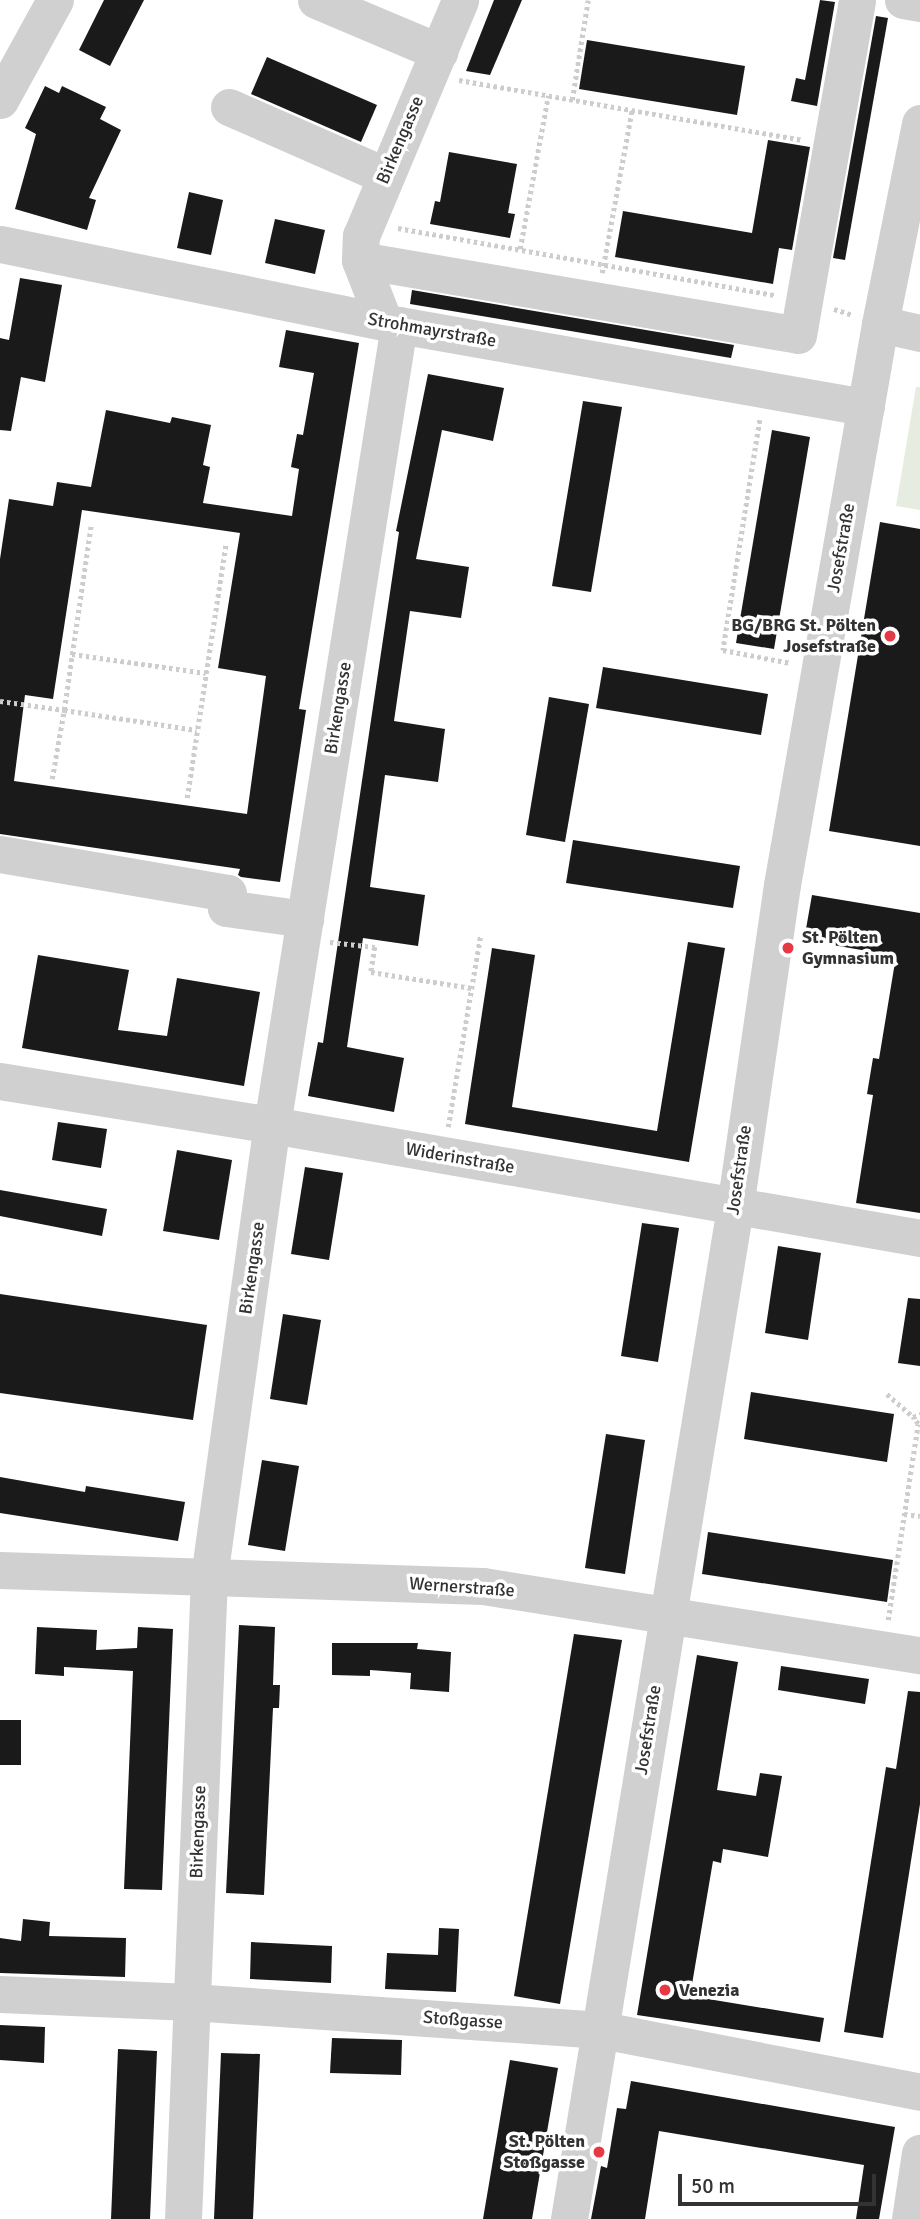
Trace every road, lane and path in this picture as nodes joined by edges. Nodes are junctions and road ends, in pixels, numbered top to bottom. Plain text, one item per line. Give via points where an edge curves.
1 (55, 0) edge
2 (316, 0) edge
3 (460, 0) edge
4 (588, 0) edge
5 (857, 0) edge
6 (903, 0) edge
7 (920, 3) edge
8 (433, 63) junction
9 (548, 96) junction
10 (0, 100) edge
11 (572, 100) junction
12 (229, 107) dead end
13 (632, 110) junction
14 (920, 123) edge
15 (831, 145) junction
16 (386, 176) junction
17 (366, 222) junction
18 (0, 244) edge
19 (520, 249) junction
20 (360, 260) junction
21 (604, 264) junction
22 (804, 300) junction
23 (597, 301) junction
24 (392, 324) junction
25 (880, 324) junction
26 (920, 333) edge
27 (798, 335) junction
28 (777, 391) junction
29 (866, 407) junction
30 (91, 525) dead end
31 (226, 544) dead end
32 (72, 654) junction
33 (820, 669) junction
34 (206, 673) junction
35 (0, 701) edge
36 (64, 709) junction
37 (197, 730) junction
38 (52, 779) dead end
39 (187, 798) dead end
40 (0, 855) edge
41 (303, 929) junction
42 (480, 937) dead end
43 (472, 988) junction
44 (0, 1081) edge
45 (272, 1125) junction
46 (443, 1156) junction
47 (735, 1207) junction
48 (920, 1238) edge
49 (887, 1394) dead end
50 (920, 1414) edge
51 (913, 1417) junction
52 (904, 1514) junction
53 (920, 1516) edge
54 (0, 1570) edge
55 (209, 1577) junction
56 (666, 1612) junction
57 (884, 1649) junction
58 (920, 1655) edge
59 (0, 1994) edge
60 (191, 2002) junction
61 (602, 2030) junction
62 (920, 2092) edge
63 (920, 2153) edge
64 (183, 2219) edge
65 (569, 2219) edge
66 (910, 2219) edge

1 - 10 street
2 - 8 street
3 - 8 street, Birkengasse
4 - 11 path
5 - 15 street
6 - 7 street
8 - 9 path
8 - 16 street, Birkengasse
9 - 11 path
9 - 19 path
11 - 13 path
12 - 16 street
13 - 15 path
13 - 21 path
14 - 25 street, Josefstraße
15 - 22 street
16 - 17 street, Birkengasse
17 - 19 path
17 - 20 street, Birkengasse
18 - 24 street, Strohmayrstraße
19 - 21 path
20 - 23 street
20 - 24 street, Birkengasse
21 - 22 path
21 - 23 path
22 - 25 path
22 - 27 street
23 - 27 street
24 - 28 street, Strohmayrstraße
24 - 41 street, Birkengasse
25 - 26 street
25 - 29 street, Josefstraße
27 - 28 street
28 - 29 street, Strohmayrstraße
28 - 33 path via 723,650
29 - 33 street, Josefstraße
30 - 32 path
31 - 34 path
32 - 34 path
32 - 36 path
33 - 47 street, Josefstraße via 772,943
34 - 37 path
35 - 36 path
36 - 37 path
36 - 38 path
37 - 39 path
40 - 41 street via 228,893 226,908
41 - 43 path via 374,947 371,972
41 - 45 street, Birkengasse
42 - 43 path
43 - 46 path
44 - 45 street, Widerinstraße
45 - 46 street, Widerinstraße
45 - 55 street, Birkengasse
46 - 47 street, Widerinstraße
47 - 48 street, Widerinstraße
47 - 56 street, Josefstraße
49 - 51 path
50 - 51 path
51 - 52 path via 918,1424
52 - 53 path
52 - 57 path
54 - 55 street, Wernerstraße
55 - 56 street, Wernerstraße via 483,1586
55 - 60 street, Birkengasse
56 - 57 street, Wernerstraße
56 - 61 street, Josefstraße
57 - 58 street, Wernerstraße
59 - 60 street, Stoßgasse
60 - 61 street, Stoßgasse
60 - 64 street, Birkengasse
61 - 62 street, Stoßgasse
61 - 65 street, Josefstraße
63 - 66 street

